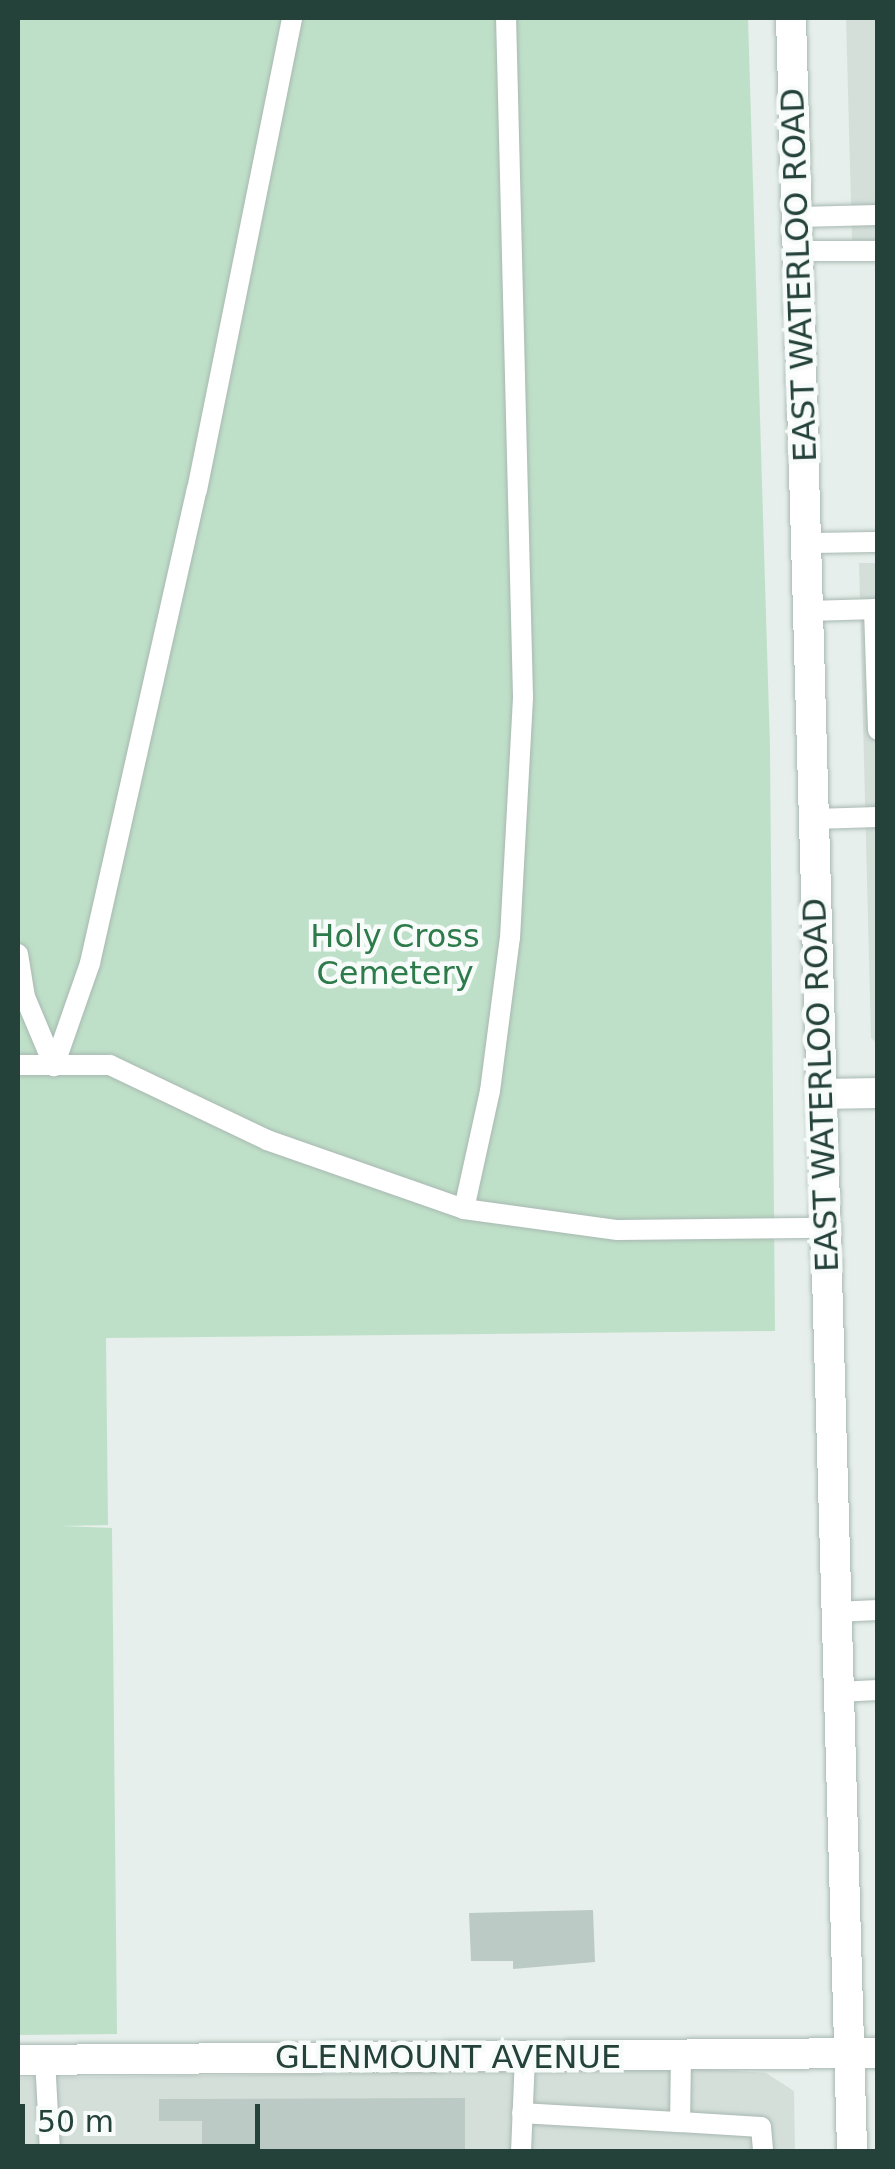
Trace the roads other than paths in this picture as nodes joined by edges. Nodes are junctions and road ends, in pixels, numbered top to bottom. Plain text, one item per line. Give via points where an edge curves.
1 (292, 18) edge
2 (506, 18) edge
3 (790, 18) edge
4 (878, 215) edge
5 (798, 217) junction
6 (799, 251) junction
7 (878, 251) edge
8 (806, 542) junction
9 (878, 542) edge
10 (876, 609) edge
11 (808, 611) junction
12 (877, 690) edge
13 (878, 730) edge
14 (878, 817) edge
15 (814, 819) junction
16 (18, 954) edge
17 (18, 1064) edge
18 (54, 1066) junction
19 (821, 1094) junction
20 (878, 1094) edge
21 (464, 1209) junction
22 (826, 1228) junction
23 (878, 1610) edge
24 (835, 1612) junction
25 (878, 1690) edge
26 (838, 1692) junction
27 (864, 2053) edge
28 (681, 2054) junction
29 (524, 2058) junction
30 (31, 2059) edge
31 (522, 2113) junction
32 (680, 2122) junction
33 (50, 2152) edge
34 (521, 2152) edge
35 (763, 2152) edge
36 (852, 2152) edge

1 - 18 lane via 197,490 99,924
2 - 21 lane via 522,716 510,938 482,1143
3 - 5 main road, EAST WATERLOO ROAD
4 - 5 lane
5 - 6 main road, EAST WATERLOO ROAD
6 - 7 lane
6 - 8 main road, EAST WATERLOO ROAD
8 - 9 lane
8 - 11 main road, EAST WATERLOO ROAD
10 - 11 lane
10 - 12 lane
11 - 15 main road, EAST WATERLOO ROAD
12 - 13 lane
14 - 15 lane
15 - 19 main road, EAST WATERLOO ROAD
16 - 18 lane via 25,997
17 - 18 lane
18 - 21 lane via 110,1065 266,1140
19 - 20 main road
19 - 22 main road, EAST WATERLOO ROAD
21 - 22 lane via 618,1230
22 - 24 main road, EAST WATERLOO ROAD
23 - 24 lane
24 - 26 main road, EAST WATERLOO ROAD
25 - 26 lane
26 - 27 main road, EAST WATERLOO ROAD
27 - 28 main road, GLENMOUNT AVENUE
27 - 36 main road, EAST WATERLOO ROAD
28 - 29 main road, GLENMOUNT AVENUE
28 - 32 lane
29 - 30 main road, GLENMOUNT AVENUE
29 - 31 lane
30 - 33 lane
31 - 32 lane
31 - 34 lane
32 - 35 lane via 761,2128

